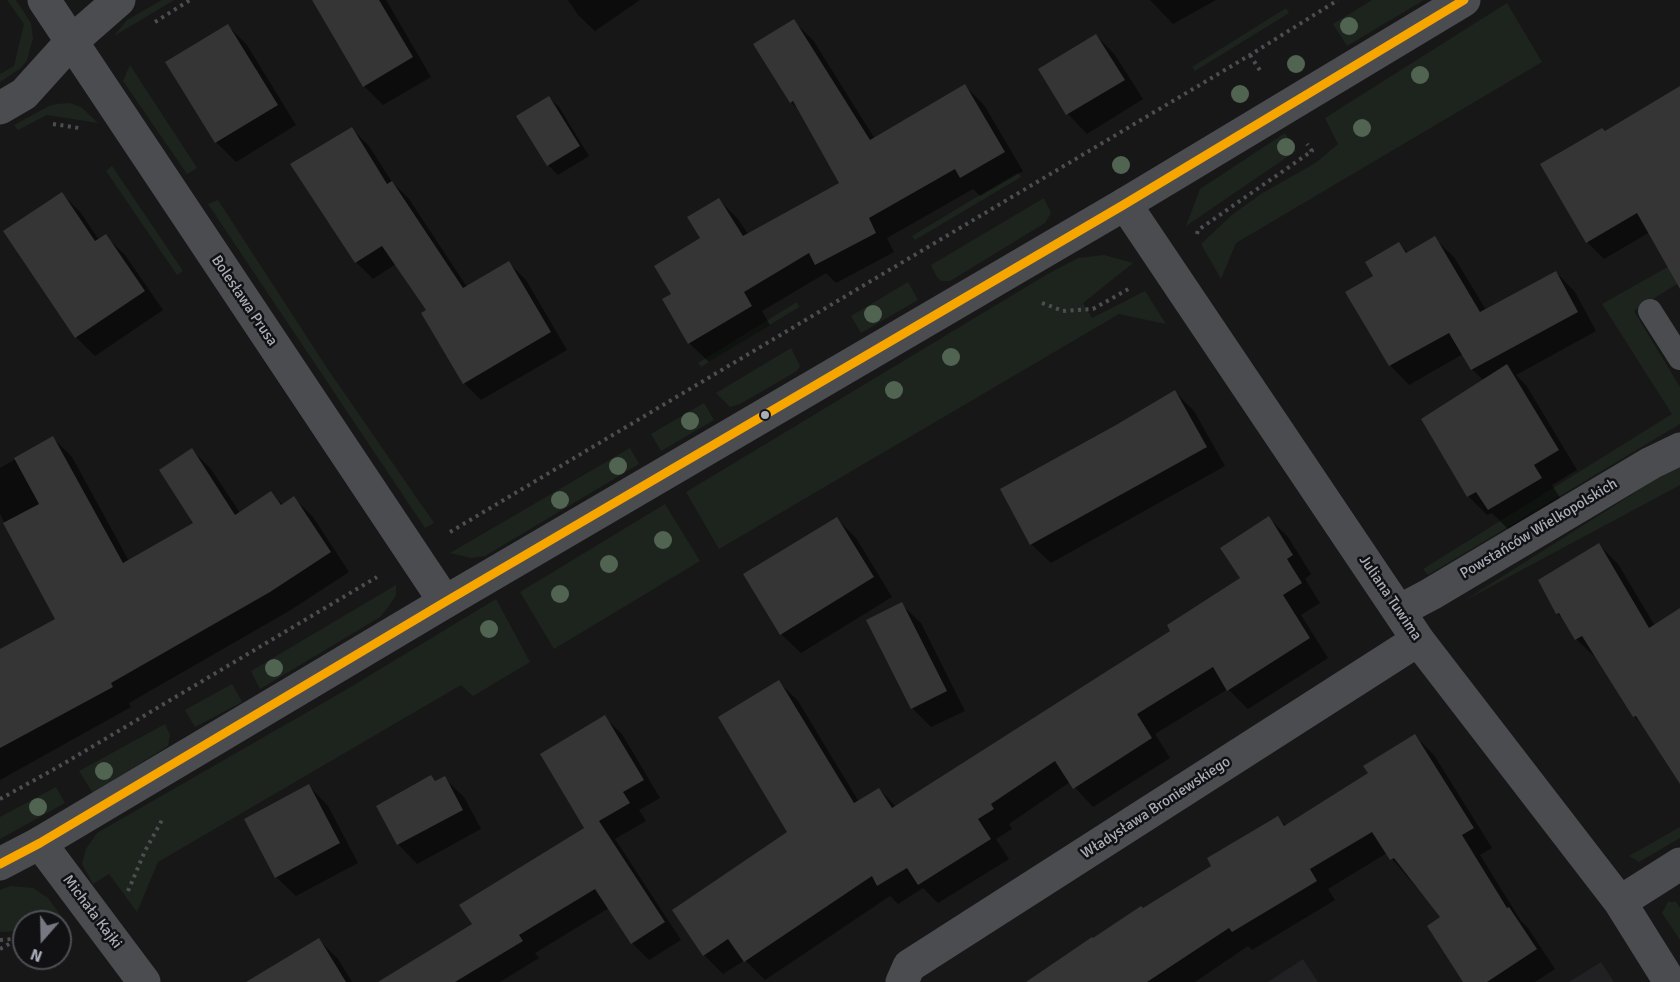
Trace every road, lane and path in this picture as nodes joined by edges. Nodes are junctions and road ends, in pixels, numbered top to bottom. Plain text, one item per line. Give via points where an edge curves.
1 (44, 0) edge
2 (119, 0) edge
3 (1338, 0) edge
4 (1464, 0) edge
5 (71, 42) junction
6 (0, 108) edge
7 (1312, 151) dead end
8 (1125, 204) junction
9 (1196, 241) dead end
10 (1650, 311) dead end
11 (1680, 357) edge
12 (1680, 449) edge
13 (444, 535) dead end
14 (386, 572) dead end
15 (445, 602) junction
16 (1399, 611) junction
17 (1418, 640) junction
18 (0, 799) edge
19 (167, 811) dead end
20 (40, 843) junction
21 (0, 864) edge
22 (1680, 864) edge
23 (126, 895) dead end
24 (1620, 902) junction
25 (144, 982) edge
26 (902, 982) edge
27 (1670, 982) edge

1 - 5 street, Bolesława Prusa
2 - 5 street
3 - 13 path
4 - 8 street
5 - 6 street via 24,94
5 - 15 street, Bolesława Prusa
7 - 9 path via 1198,230
8 - 15 street
8 - 16 street, Juliana Tuwima
10 - 11 lane
12 - 16 street, Powstańców Wielkopolskich
14 - 18 path
15 - 20 street
16 - 17 street, Juliana Tuwima
17 - 24 street, Juliana Tuwima
17 - 26 street, Władysława Broniewskiego via 909,966
19 - 23 path
20 - 21 street
20 - 25 street, Michała Kajki
22 - 24 street
24 - 27 street, Juliana Tuwima

